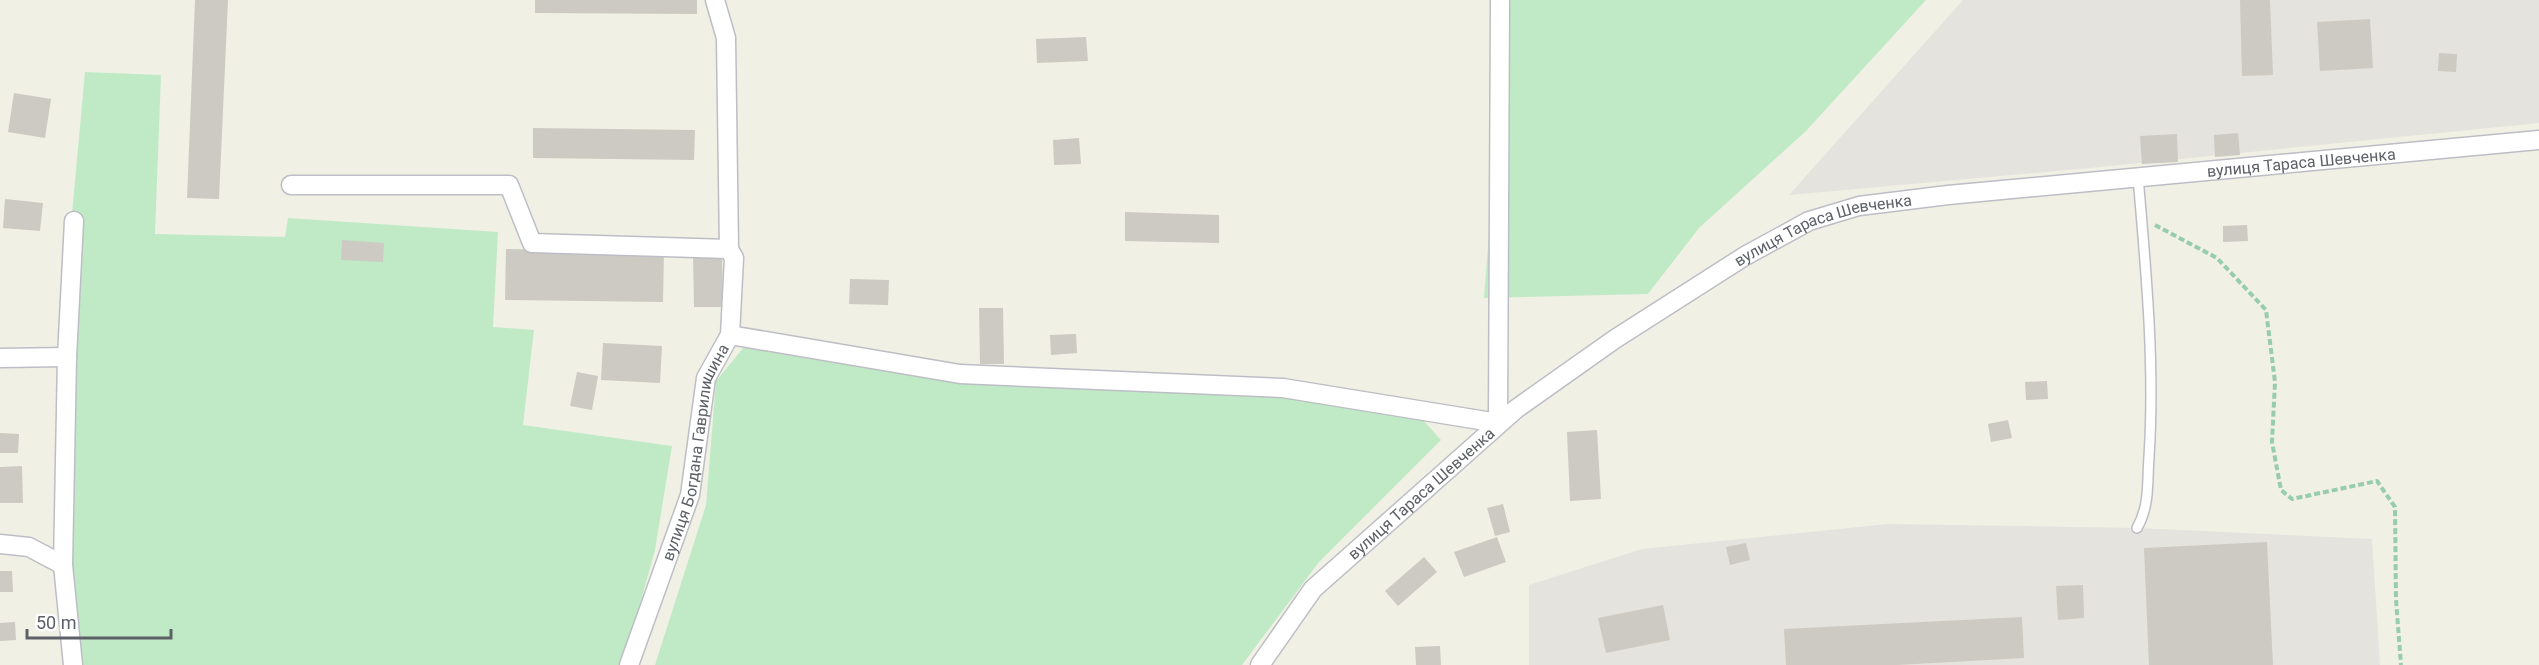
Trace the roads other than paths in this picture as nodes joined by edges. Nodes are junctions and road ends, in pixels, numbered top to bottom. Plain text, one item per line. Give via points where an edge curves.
1 (715, 0) edge
2 (1500, 0) edge
3 (2539, 140) edge
4 (2138, 177) junction
5 (291, 185) dead end
6 (74, 221) dead end
7 (729, 249) junction
8 (730, 335) junction
9 (67, 357) junction
10 (0, 358) edge
11 (2137, 528) dead end
12 (0, 544) edge
13 (63, 565) junction
14 (73, 665) edge
15 (629, 665) edge
16 (1260, 665) edge

1 - 7 street via 726,38
2 - 8 street, вулиця Богдана Гаврилишина via 1498,423 1283,388 960,374
3 - 4 street, вулиця Тараса Шевченка
4 - 11 lane via 2152,416 2145,513
4 - 16 street, вулиця Тараса Шевченка via 1859,206 1809,221 1745,256 1615,339 1516,409 1313,589
5 - 7 street via 509,185 532,243
6 - 9 street
7 - 8 street via 734,258
8 - 15 street, вулиця Богдана Гаврилишина via 706,378 690,495
9 - 10 street
9 - 13 street
12 - 13 street via 29,547
13 - 14 street

